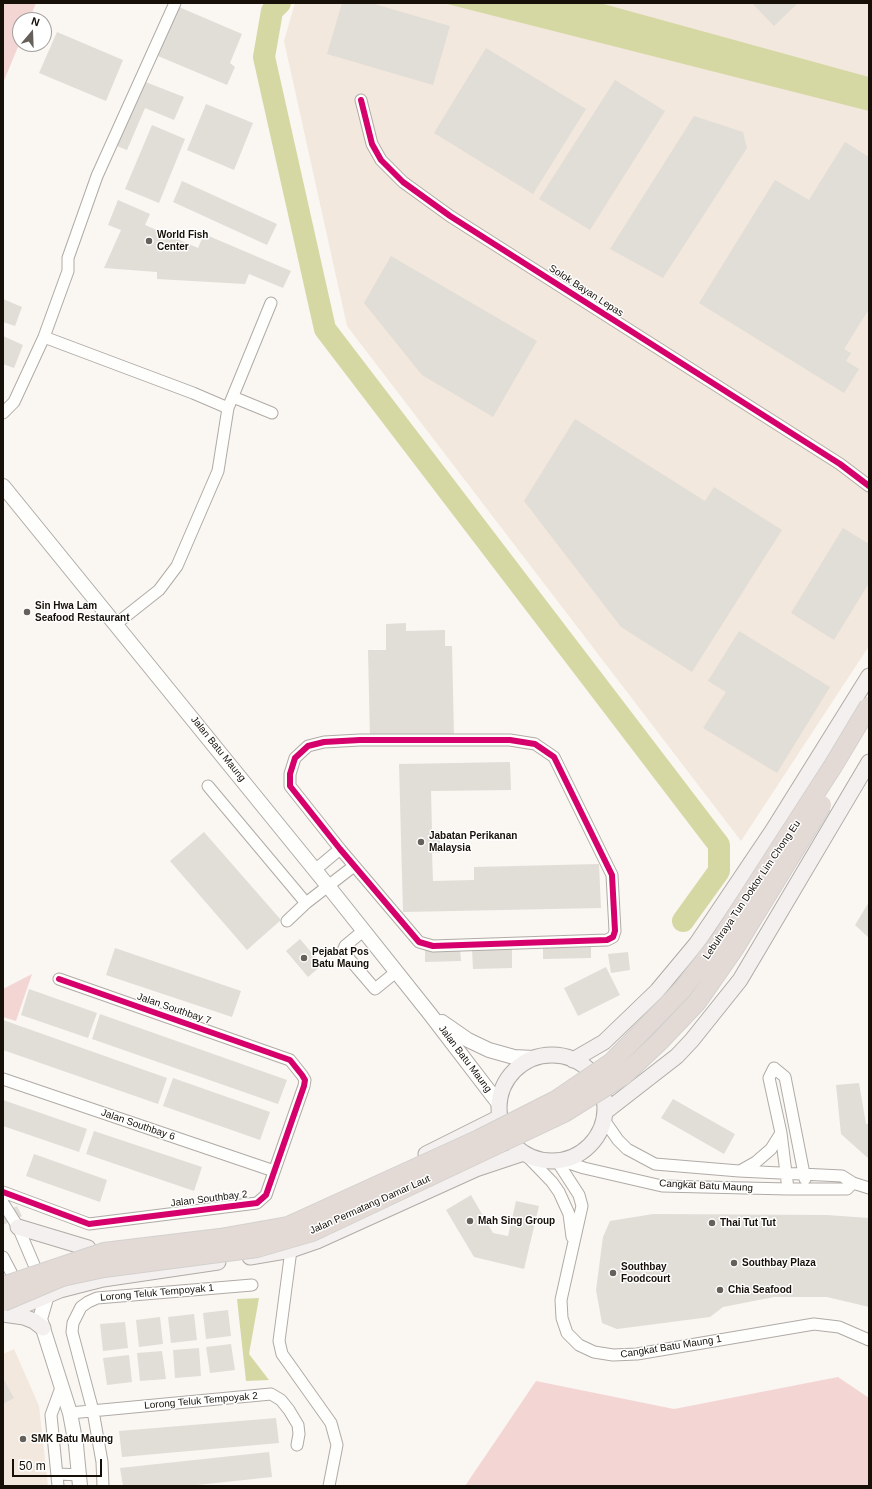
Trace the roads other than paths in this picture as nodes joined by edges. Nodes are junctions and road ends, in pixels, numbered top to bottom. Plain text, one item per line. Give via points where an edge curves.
1 (175, 3) edge
2 (361, 100) dead end
3 (271, 303) dead end
4 (44, 337) junction
5 (233, 397) junction
6 (228, 408) junction
7 (3, 412) edge
8 (272, 413) dead end
9 (840, 464) junction
10 (869, 478) edge
11 (3, 486) edge
12 (869, 486) edge
13 (116, 624) junction
14 (869, 676) edge
15 (869, 706) edge
16 (869, 727) edge
17 (869, 762) edge
18 (208, 786) dead end
19 (340, 849) junction
20 (354, 866) junction
21 (315, 870) junction
22 (328, 886) junction
23 (306, 903) junction
24 (287, 921) dead end
25 (363, 931) junction
26 (396, 972) junction
27 (670, 975) junction
28 (59, 979) dead end
29 (722, 1002) junction
30 (430, 1014) junction
31 (283, 1057) joint
32 (534, 1058) junction
33 (573, 1060) junction
34 (3, 1079) edge
35 (560, 1106) junction
36 (500, 1110) junction
37 (605, 1116) junction
38 (781, 1133) junction
39 (524, 1153) junction
40 (558, 1160) junction
41 (274, 1171) junction
42 (739, 1171) junction
43 (786, 1173) junction
44 (804, 1173) junction
45 (853, 1183) junction
46 (869, 1188) edge
47 (788, 1189) junction
48 (806, 1189) junction
49 (3, 1192) edge
50 (3, 1203) edge
51 (18, 1227) junction
52 (572, 1244) junction
53 (88, 1248) junction
54 (291, 1250) junction
55 (3, 1257) edge
56 (35, 1267) junction
57 (6, 1280) edge
58 (252, 1285) dead end
59 (47, 1295) junction
60 (3, 1302) edge
61 (26, 1303) junction
62 (3, 1314) edge
63 (42, 1324) junction
64 (869, 1340) edge
65 (62, 1385) junction
66 (93, 1411) junction
67 (70, 1413) junction
68 (296, 1445) dead end
69 (58, 1474) junction
70 (80, 1480) edge
71 (58, 1486) edge
72 (103, 1486) edge
73 (329, 1486) edge

1 - 4 street via 97,176
2 - 9 street, Solok Bayan Lepas via 372,144 381,160 403,182 450,216
3 - 5 street
4 - 6 street
4 - 7 street via 14,402
5 - 6 street
5 - 8 street
6 - 13 street via 218,471 177,566 159,590
9 - 10 street, Solok Bayan Lepas
9 - 12 street, Solok Bayan Lepas
11 - 13 street, Jalan Batu Maung
13 - 21 street, Jalan Batu Maung
14 - 27 main road via 773,830 697,943
15 - 35 highway, Lebuhraya Tun Doktor Lim Chong Eu, bridge via 720,941 682,990 612,1062
16 - 35 highway, Lebuhraya Tun Doktor Lim Chong Eu, bridge via 734,949 697,1002 623,1076
17 - 29 main road via 740,980
18 - 23 street
19 - 20 street
19 - 20 street via 290,786 295,758 308,746 324,742 360,740 510,740 535,744 554,757 612,875 615,934 606,940 426,945 413,937
19 - 21 street
20 - 22 street
21 - 22 street, Jalan Batu Maung
22 - 23 street
22 - 25 street, Jalan Batu Maung
23 - 24 street
25 - 26 street, Jalan Batu Maung
25 - 26 street via 345,946 345,954 375,989
26 - 30 street, Jalan Batu Maung
27 - 29 main road via 667,998 677,1013 697,1016
27 - 33 main road via 604,1042
28 - 31 street, Jalan Southbay 7
29 - 37 main road via 676,1056
30 - 32 street, Jalan Batu Maung via 468,1040 489,1050 514,1057
30 - 36 street, Jalan Batu Maung
31 - 41 street, Jalan Southbay 2 via 295,1065 304,1080 304,1086
32 - 33 main road via 548,1055
32 - 36 main road via 511,1075 503,1089
33 - 37 main road via 585,1066 601,1086 605,1099
34 - 41 street, Jalan Southbay 6
35 - 57 highway, Jalan Permatang Damar Laut, bridge via 472,1142 288,1226 220,1238 104,1252
35 - 60 highway, Jalan Permatang Damar Laut, bridge via 312,1232 257,1248 104,1268 62,1277
36 - 39 main road via 509,1137
36 - 53 main road via 312,1210 271,1222
37 - 40 main road via 598,1135 587,1148 573,1157
37 - 42 street, Cangkat Batu Maung via 618,1140 627,1149 655,1164
38 - 42 street via 766,1153
38 - 43 street
38 - 44 street via 769,1078 774,1068 785,1077
39 - 40 main road via 540,1160
39 - 52 street, Cangkat Batu Maung 1 via 559,1192 569,1214
39 - 54 main road via 476,1169 317,1241
40 - 47 street, Cangkat Batu Maung via 662,1186
40 - 52 street, Cangkat Batu Maung 1 via 579,1195 582,1206
41 - 49 street, Jalan Southbay 2 via 266,1195 251,1205 89,1224
42 - 43 street, Cangkat Batu Maung
43 - 44 street, Cangkat Batu Maung
43 - 47 street
44 - 45 street, Cangkat Batu Maung via 842,1176
44 - 48 street
45 - 46 street, Cangkat Batu Maung
45 - 48 street, Cangkat Batu Maung via 847,1189
47 - 48 street, Cangkat Batu Maung
50 - 51 street
51 - 53 main road
51 - 56 street
52 - 64 street, Cangkat Batu Maung 1 via 561,1300 562,1318 567,1333 579,1345 594,1352 613,1355 637,1354 814,1324 839,1327
53 - 56 main road
54 - 59 main road via 103,1279
54 - 73 street via 279,1341 282,1354 331,1423 337,1445
55 - 57 street
56 - 57 main road
56 - 59 street
57 - 61 street
58 - 66 street, Lorong Teluk Tempoyak 1 via 97,1298 88,1302 77,1315 72,1332
59 - 61 main road
59 - 63 street
61 - 62 main road
61 - 63 street
62 - 63 main road via 24,1317
63 - 65 street
65 - 67 street
65 - 69 street via 51,1415
66 - 67 street, Lorong Teluk Tempoyak 2
66 - 68 street, Lorong Teluk Tempoyak 2 via 271,1394 290,1410 298,1425
66 - 72 street, Lorong Teluk Tempoyak 1 via 102,1462
67 - 70 street
69 - 70 street
69 - 71 street

